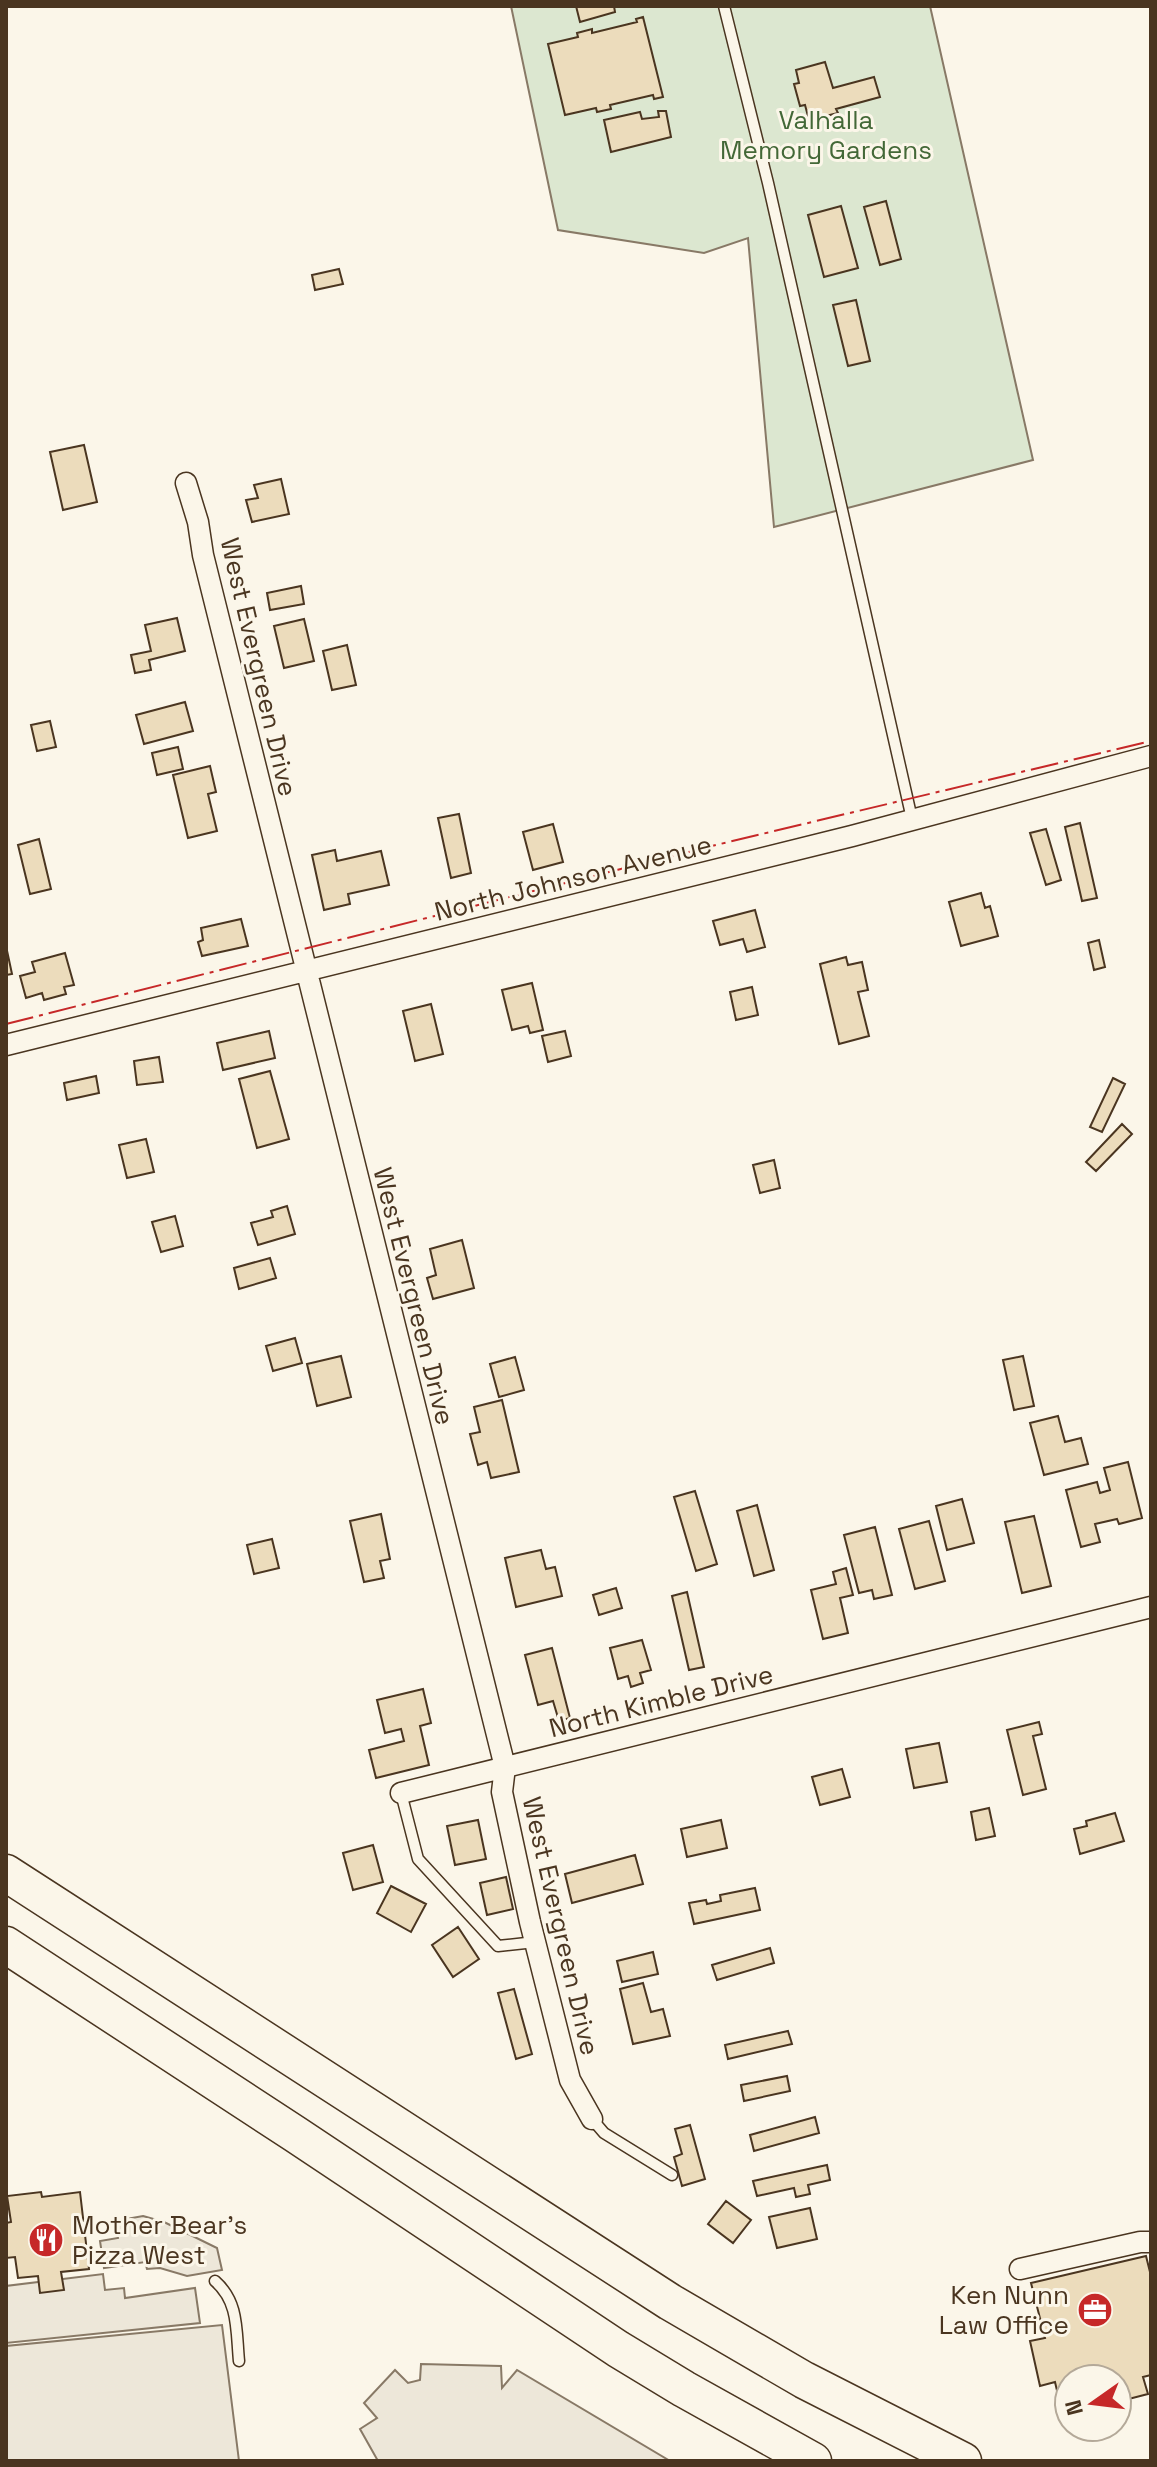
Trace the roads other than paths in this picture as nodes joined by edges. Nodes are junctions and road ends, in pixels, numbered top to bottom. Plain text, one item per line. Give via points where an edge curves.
1 (724, 6) edge
2 (186, 483) dead end
3 (1151, 756) edge
4 (912, 819) junction
5 (306, 971) junction
6 (6, 1045) edge
7 (1151, 1607) edge
8 (505, 1767) junction
9 (401, 1793) joint
10 (6, 1873) edge
11 (535, 1942) junction
12 (6, 1945) edge
13 (592, 2119) joint
14 (672, 2175) dead end
15 (1151, 2242) edge
16 (1020, 2269) dead end
17 (215, 2281) dead end
18 (239, 2361) dead end
19 (813, 2461) edge
20 (963, 2461) edge

1 - 4 lane
2 - 5 street, West Evergreen Drive
3 - 4 street, North Johnson Avenue
4 - 5 street, North Johnson Avenue
5 - 6 street, North Johnson Avenue
5 - 8 street, West Evergreen Drive
7 - 8 street, North Kimble Drive
8 - 9 street, North Kimble Drive
8 - 11 street, West Evergreen Drive via 502,1792
9 - 11 lane, North Kimble Drive via 418,1859 498,1946
10 - 20 highway via 670,2302 804,2380
11 - 13 street, West Evergreen Drive via 570,2080
12 - 19 highway via 618,2349
13 - 14 lane via 604,2133
15 - 16 street
17 - 18 lane via 232,2304

